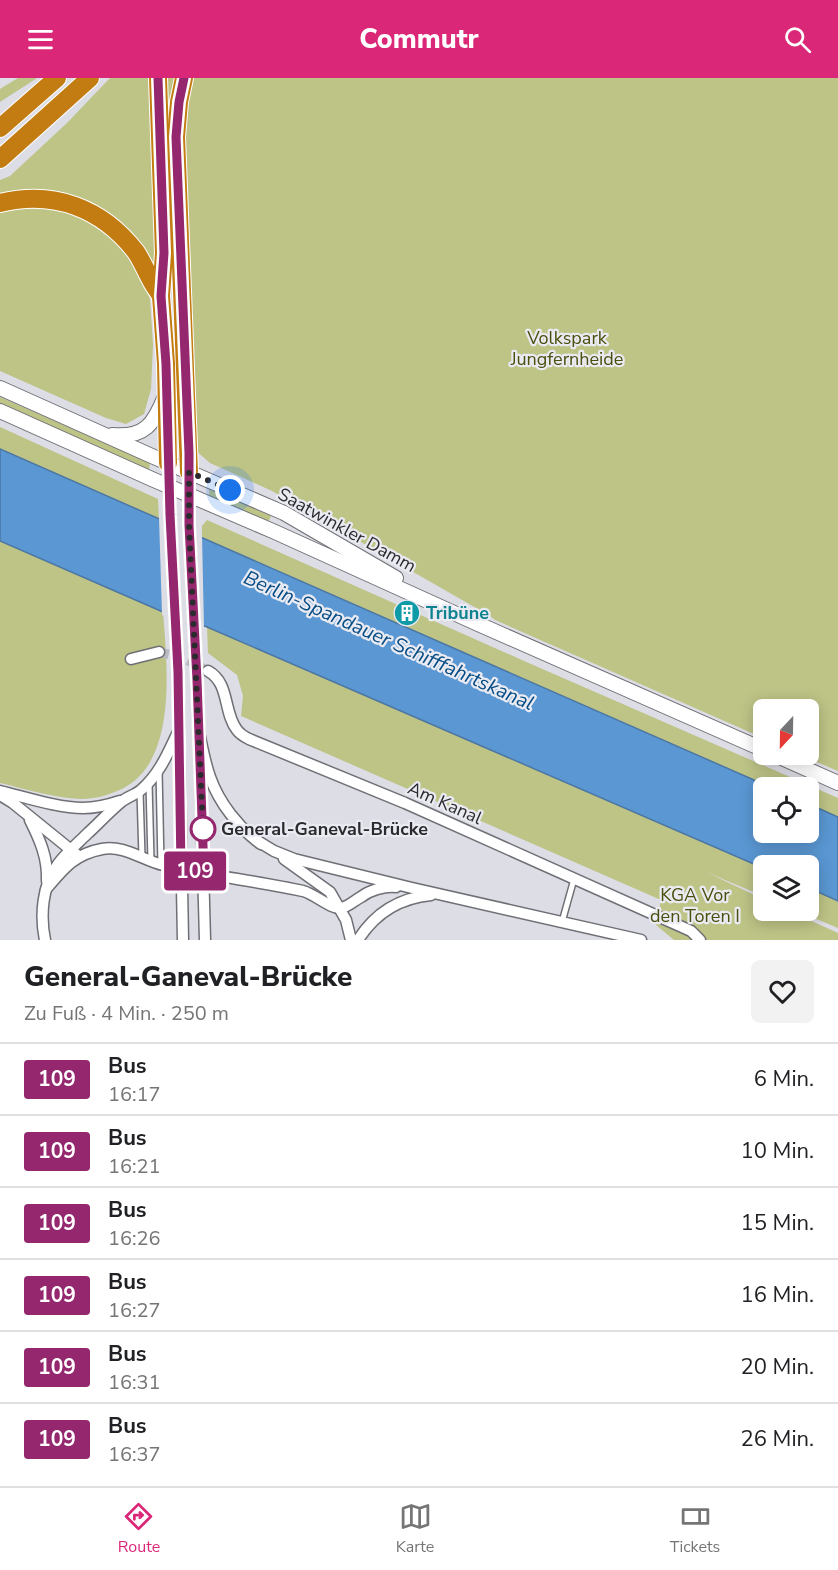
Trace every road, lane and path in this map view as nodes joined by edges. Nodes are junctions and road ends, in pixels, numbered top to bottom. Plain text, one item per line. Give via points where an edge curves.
1 (57, 78) edge
2 (90, 78) edge
3 (158, 78) edge
4 (184, 78) edge
5 (4, 121) edge
6 (0, 159) edge
7 (0, 203) edge
8 (161, 296) junction
9 (0, 388) edge
10 (166, 392) junction
11 (0, 411) edge
12 (104, 434) junction
13 (168, 463) junction
14 (189, 472) junction
15 (169, 487) junction
16 (189, 495) junction
17 (284, 513) junction
18 (276, 532) junction
19 (476, 623) junction
20 (159, 652) tunnel mouth
21 (131, 659) dead end
22 (207, 670) tunnel mouth
23 (179, 729) junction
24 (199, 729) junction
25 (753, 745) edge
26 (798, 765) edge
27 (159, 768) junction
28 (149, 781) junction
29 (838, 783) edge
30 (140, 790) junction
31 (0, 793) edge
32 (123, 801) junction
33 (28, 816) junction
34 (256, 840) junction
35 (75, 853) junction
36 (151, 861) junction
37 (181, 869) junction
38 (204, 873) junction
39 (574, 879) junction
40 (47, 888) junction
41 (412, 888) junction
42 (451, 896) junction
43 (341, 908) junction
44 (562, 922) junction
45 (45, 940) edge
46 (183, 940) edge
47 (205, 940) edge
48 (351, 940) edge
49 (358, 940) edge
50 (641, 940) edge
51 (700, 940) edge

1 - 5 highway
2 - 6 highway
3 - 8 highway via 164,253
4 - 14 highway via 176,137
7 - 8 highway via 22,198 56,200 93,213 137,253
8 - 10 highway
9 - 12 main road, Saatwinkler Damm
10 - 12 main road via 146,429 124,436
10 - 13 highway
11 - 15 main road, Saatwinkler Damm
12 - 13 main road, Saatwinkler Damm
13 - 14 main road, Saatwinkler Damm
13 - 15 main road
14 - 16 main road
14 - 17 main road, Saatwinkler Damm
15 - 16 main road, Saatwinkler Damm
15 - 23 street, bridge
16 - 18 main road, Saatwinkler Damm
16 - 24 street, bridge
17 - 18 main road
17 - 19 main road, Saatwinkler Damm
18 - 19 main road, Saatwinkler Damm
19 - 25 main road, Saatwinkler Damm
20 - 21 street
22 - 39 street, Am Kanal via 224,690 238,732 249,739
23 - 24 street
23 - 27 street
23 - 37 street
24 - 34 street via 211,779 222,803
24 - 38 street
26 - 29 main road
27 - 28 street
27 - 36 lane
28 - 30 street
28 - 36 lane
30 - 32 street
30 - 36 lane
31 - 32 street via 82,808
31 - 33 street
32 - 35 street
33 - 35 street
33 - 40 street via 45,856
34 - 41 street via 294,859
34 - 43 street via 330,892
35 - 36 street via 114,848
35 - 40 street
36 - 37 street
37 - 38 street
37 - 46 street
38 - 43 street via 310,893
38 - 47 street
39 - 44 lane
39 - 51 street, Am Kanal via 691,931
40 - 45 street via 42,916
41 - 42 street
41 - 43 street via 378,889
42 - 44 street
42 - 49 street via 429,894 404,901 385,910
43 - 48 street
44 - 50 street

